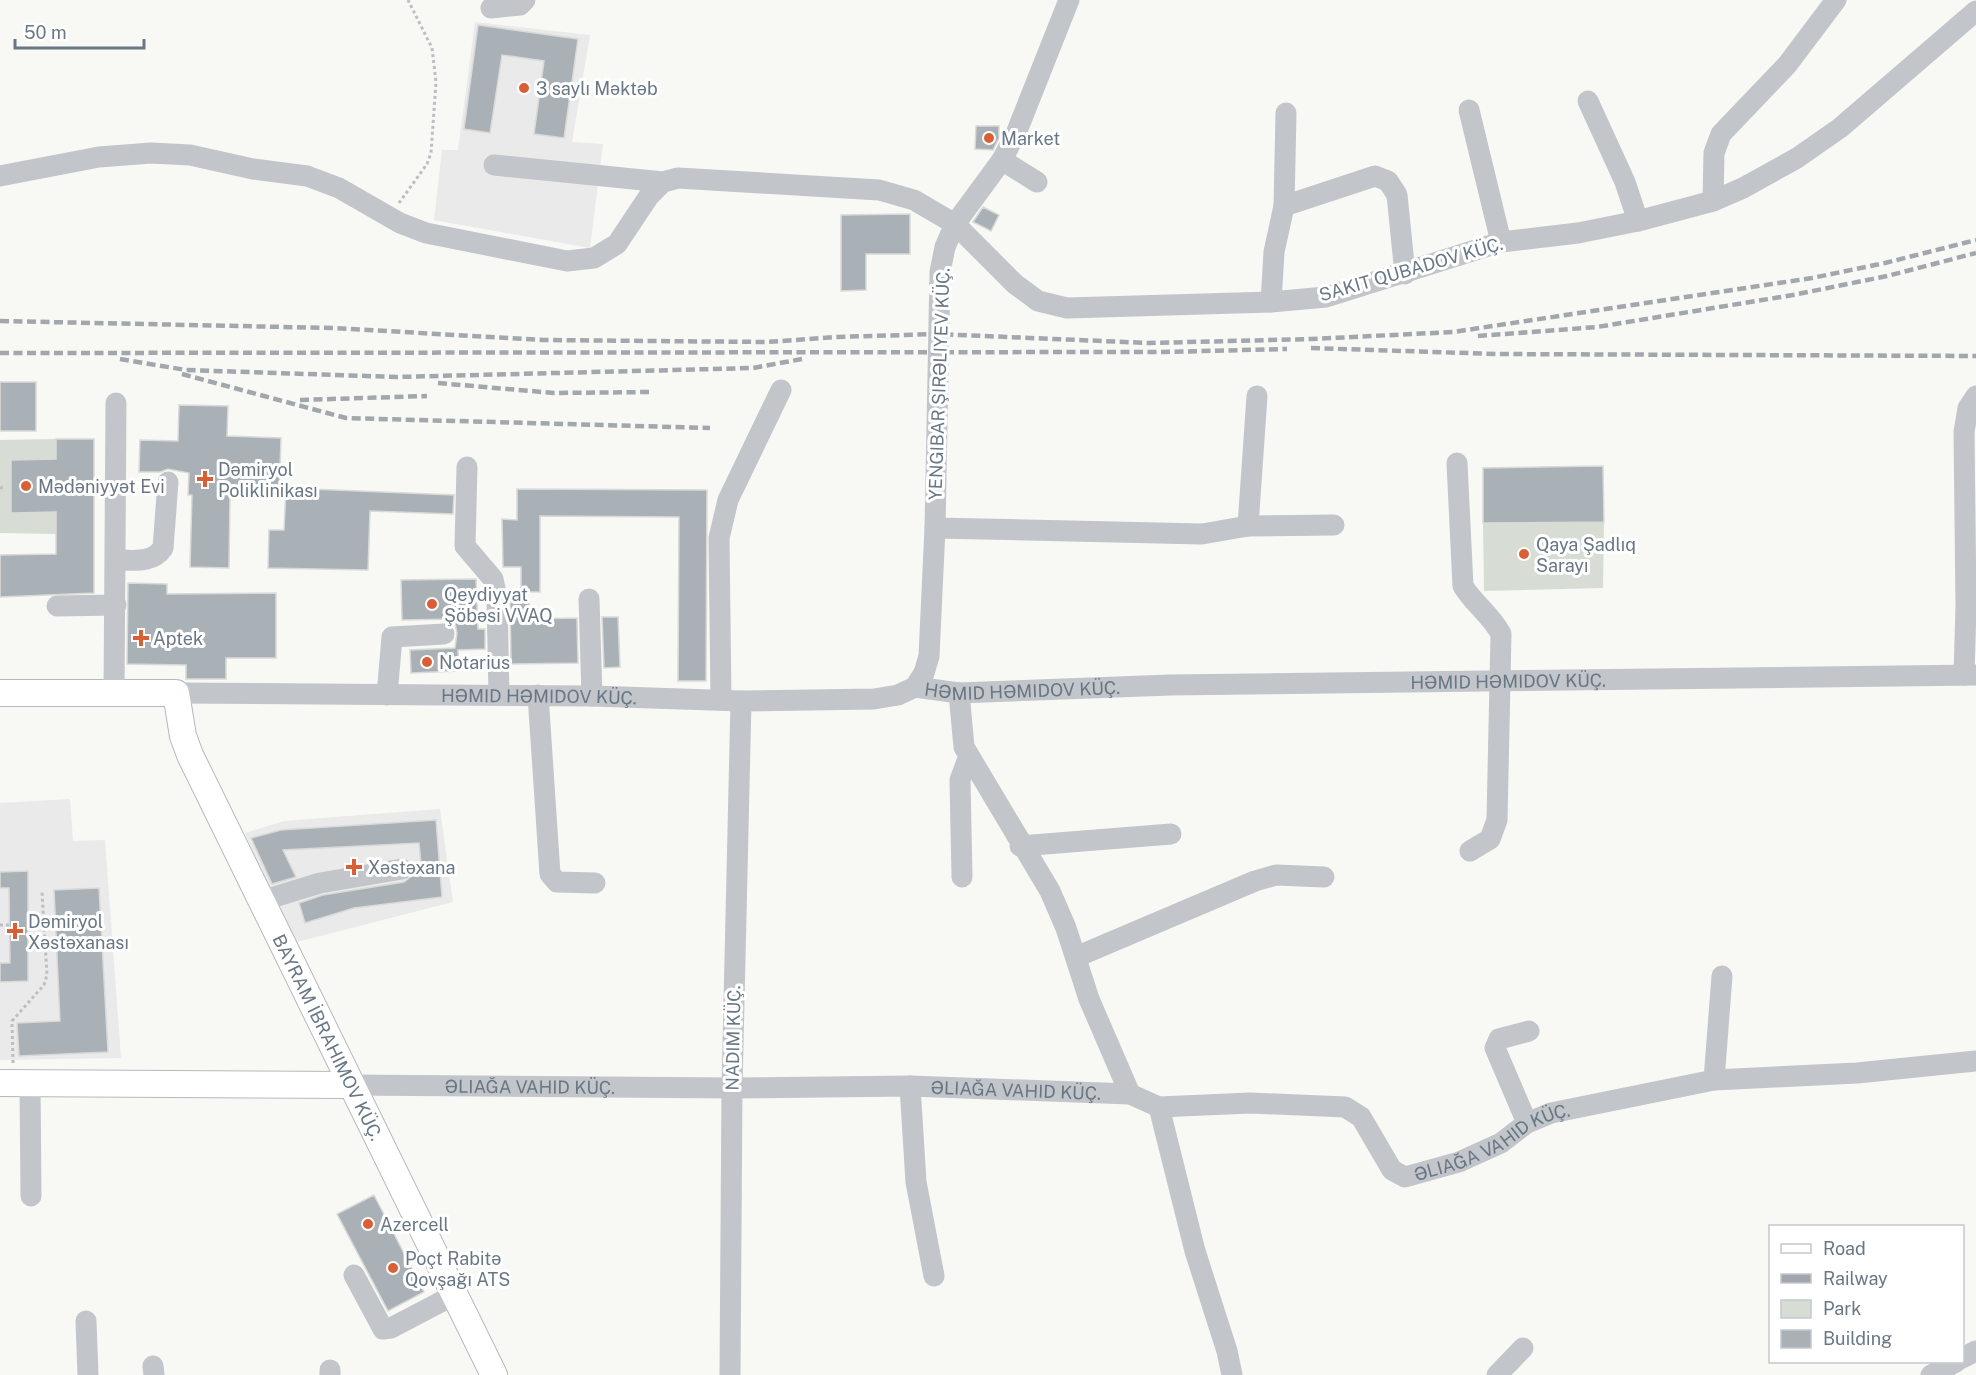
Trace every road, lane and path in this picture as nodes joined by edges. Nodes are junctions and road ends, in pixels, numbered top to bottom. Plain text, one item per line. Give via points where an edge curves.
1 (408, 0) edge
2 (525, 0) edge
3 (1069, 0) edge
4 (1836, 0) edge
5 (491, 8) dead end
6 (1976, 11) edge
7 (1588, 101) dead end
8 (1469, 110) dead end
9 (1286, 113) dead end
10 (1002, 160) junction
11 (494, 165) dead end
12 (0, 176) edge
13 (663, 182) junction
14 (1037, 182) dead end
15 (1713, 201) junction
16 (1284, 206) junction
17 (390, 217) junction
18 (1638, 221) junction
19 (955, 224) junction
20 (1502, 242) junction
21 (1405, 274) junction
22 (1271, 302) junction
23 (781, 390) dead end
24 (1257, 396) dead end
25 (1976, 396) edge
26 (116, 403) dead end
27 (1457, 463) dead end
28 (467, 467) dead end
29 (168, 482) dead end
30 (1334, 525) dead end
31 (1248, 526) junction
32 (935, 528) junction
33 (116, 560) junction
34 (589, 599) dead end
35 (116, 605) junction
36 (57, 606) dead end
37 (444, 634) dead end
38 (1970, 675) edge
39 (1500, 680) junction
40 (915, 687) junction
41 (0, 693) edge
42 (176, 693) junction
43 (959, 693) junction
44 (114, 694) junction
45 (387, 695) junction
46 (499, 695) junction
47 (538, 695) junction
48 (592, 696) junction
49 (731, 701) junction
50 (969, 756) junction
51 (1171, 834) dead end
52 (1020, 846) junction
53 (1470, 851) dead end
54 (402, 869) dead end
55 (962, 877) dead end
56 (1324, 877) dead end
57 (595, 883) dead end
58 (42, 891) dead end
59 (261, 901) junction
60 (0, 925) edge
61 (10, 925) dead end
62 (1076, 957) junction
63 (1722, 976) dead end
64 (1528, 1031) dead end
65 (1976, 1061) edge
66 (1714, 1080) junction
67 (15, 1083) edge
68 (350, 1085) junction
69 (910, 1086) junction
70 (732, 1088) junction
71 (1130, 1094) junction
72 (1159, 1107) junction
73 (1527, 1123) junction
74 (31, 1196) dead end
75 (354, 1275) dead end
76 (934, 1276) dead end
77 (454, 1295) junction
78 (86, 1321) dead end
79 (1523, 1348) dead end
80 (1954, 1363) edge
81 (88, 1375) edge
82 (494, 1375) edge
83 (730, 1375) edge
84 (1232, 1375) edge
85 (1497, 1375) edge
86 (1931, 1375) edge

1 - 17 path via 432,48 436,82 431,153 427,165
2 - 5 street via 520,5
3 - 10 street, YENGIBAR ŞIRƏLIYEV KÜÇ.
4 - 15 street via 1787,65 1721,134 1714,153
6 - 15 street, SAKIT QUBADOV KÜÇ. via 1840,128 1797,158
7 - 18 street
8 - 20 street
9 - 16 street
10 - 14 street
10 - 19 street, YENGIBAR ŞIRƏLIYEV KÜÇ.
11 - 13 street, SAKIT QUBADOV KÜÇ.
12 - 17 street via 99,158 151,153 190,155 307,176 339,188
13 - 17 street via 617,244 594,258 567,261 437,235
13 - 19 street, SAKIT QUBADOV KÜÇ. via 678,178 879,190 914,200
15 - 18 street, SAKIT QUBADOV KÜÇ.
16 - 21 street via 1375,176 1388,181 1397,195
16 - 22 street via 1274,252
18 - 20 street, SAKIT QUBADOV KÜÇ.
19 - 22 street, SAKIT QUBADOV KÜÇ. via 1015,285 1038,301 1067,308
19 - 32 street, YENGIBAR ŞIRƏLIYEV KÜÇ. via 940,272
20 - 21 street, SAKIT QUBADOV KÜÇ.
21 - 22 street, SAKIT QUBADOV KÜÇ. via 1326,297
23 - 49 street, NADIM KÜÇ. via 728,500 719,538
24 - 31 street
25 - 38 street via 1968,408 1965,432
26 - 33 street
27 - 39 street via 1463,586 1472,602 1493,619 1500,634
28 - 46 street via 465,546 493,579 498,598
29 - 33 street via 163,548 158,556
30 - 31 street
31 - 32 street via 1202,534
32 - 40 street, YENGIBAR ŞIRƏLIYEV KÜÇ. via 929,656
33 - 35 street
34 - 48 street
35 - 36 street
35 - 44 street
37 - 45 street via 392,637
38 - 39 street, HƏMID HƏMIDOV KÜÇ.
39 - 43 street, HƏMID HƏMIDOV KÜÇ.
39 - 53 street via 1497,820 1490,839
40 - 43 street, HƏMID HƏMIDOV KÜÇ.
40 - 49 street, HƏMID HƏMIDOV KÜÇ. via 874,699
41 - 44 main road, HƏMID HƏMIDOV KÜÇ.
42 - 44 main road, HƏMID HƏMIDOV KÜÇ.
42 - 45 street, HƏMID HƏMIDOV KÜÇ.
42 - 59 main road, BAYRAM İBRAHIMOV KÜÇ. via 190,755
43 - 50 street via 961,734
45 - 46 street, HƏMID HƏMIDOV KÜÇ.
46 - 47 street, HƏMID HƏMIDOV KÜÇ.
47 - 48 street, HƏMID HƏMIDOV KÜÇ.
47 - 57 street via 550,874 557,882
48 - 49 street, HƏMID HƏMIDOV KÜÇ.
49 - 70 street, NADIM KÜÇ.
50 - 52 street
50 - 55 street via 960,780
51 - 52 street
52 - 62 street via 1050,891
54 - 59 street via 320,883
56 - 62 street via 1276,876 1255,881
58 - 67 path via 47,975 44,985 12,1021
59 - 68 main road, BAYRAM İBRAHIMOV KÜÇ.
60 - 61 path
62 - 71 street via 1089,999
63 - 66 street
64 - 73 street via 1499,1039 1495,1048
65 - 66 street, ƏLIAĞA VAHID KÜÇ. via 1857,1073
66 - 73 street, ƏLIAĞA VAHID KÜÇ. via 1551,1113
67 - 68 main road, ƏLIAĞA VAHID KÜÇ.
67 - 74 street
68 - 70 street, ƏLIAĞA VAHID KÜÇ.
68 - 77 main road, BAYRAM İBRAHIMOV KÜÇ.
69 - 70 street, ƏLIAĞA VAHID KÜÇ.
69 - 71 street, ƏLIAĞA VAHID KÜÇ.
69 - 76 street via 916,1182
70 - 83 street, NADIM KÜÇ.
71 - 72 street, ƏLIAĞA VAHID KÜÇ.
72 - 73 street, ƏLIAĞA VAHID KÜÇ. via 1250,1103 1345,1107 1361,1117 1392,1170 1405,1177 1459,1162 1501,1143
72 - 84 street via 1194,1251
75 - 77 street via 383,1329
77 - 82 main road, BAYRAM İBRAHIMOV KÜÇ.
78 - 81 street
79 - 85 street
80 - 86 street

